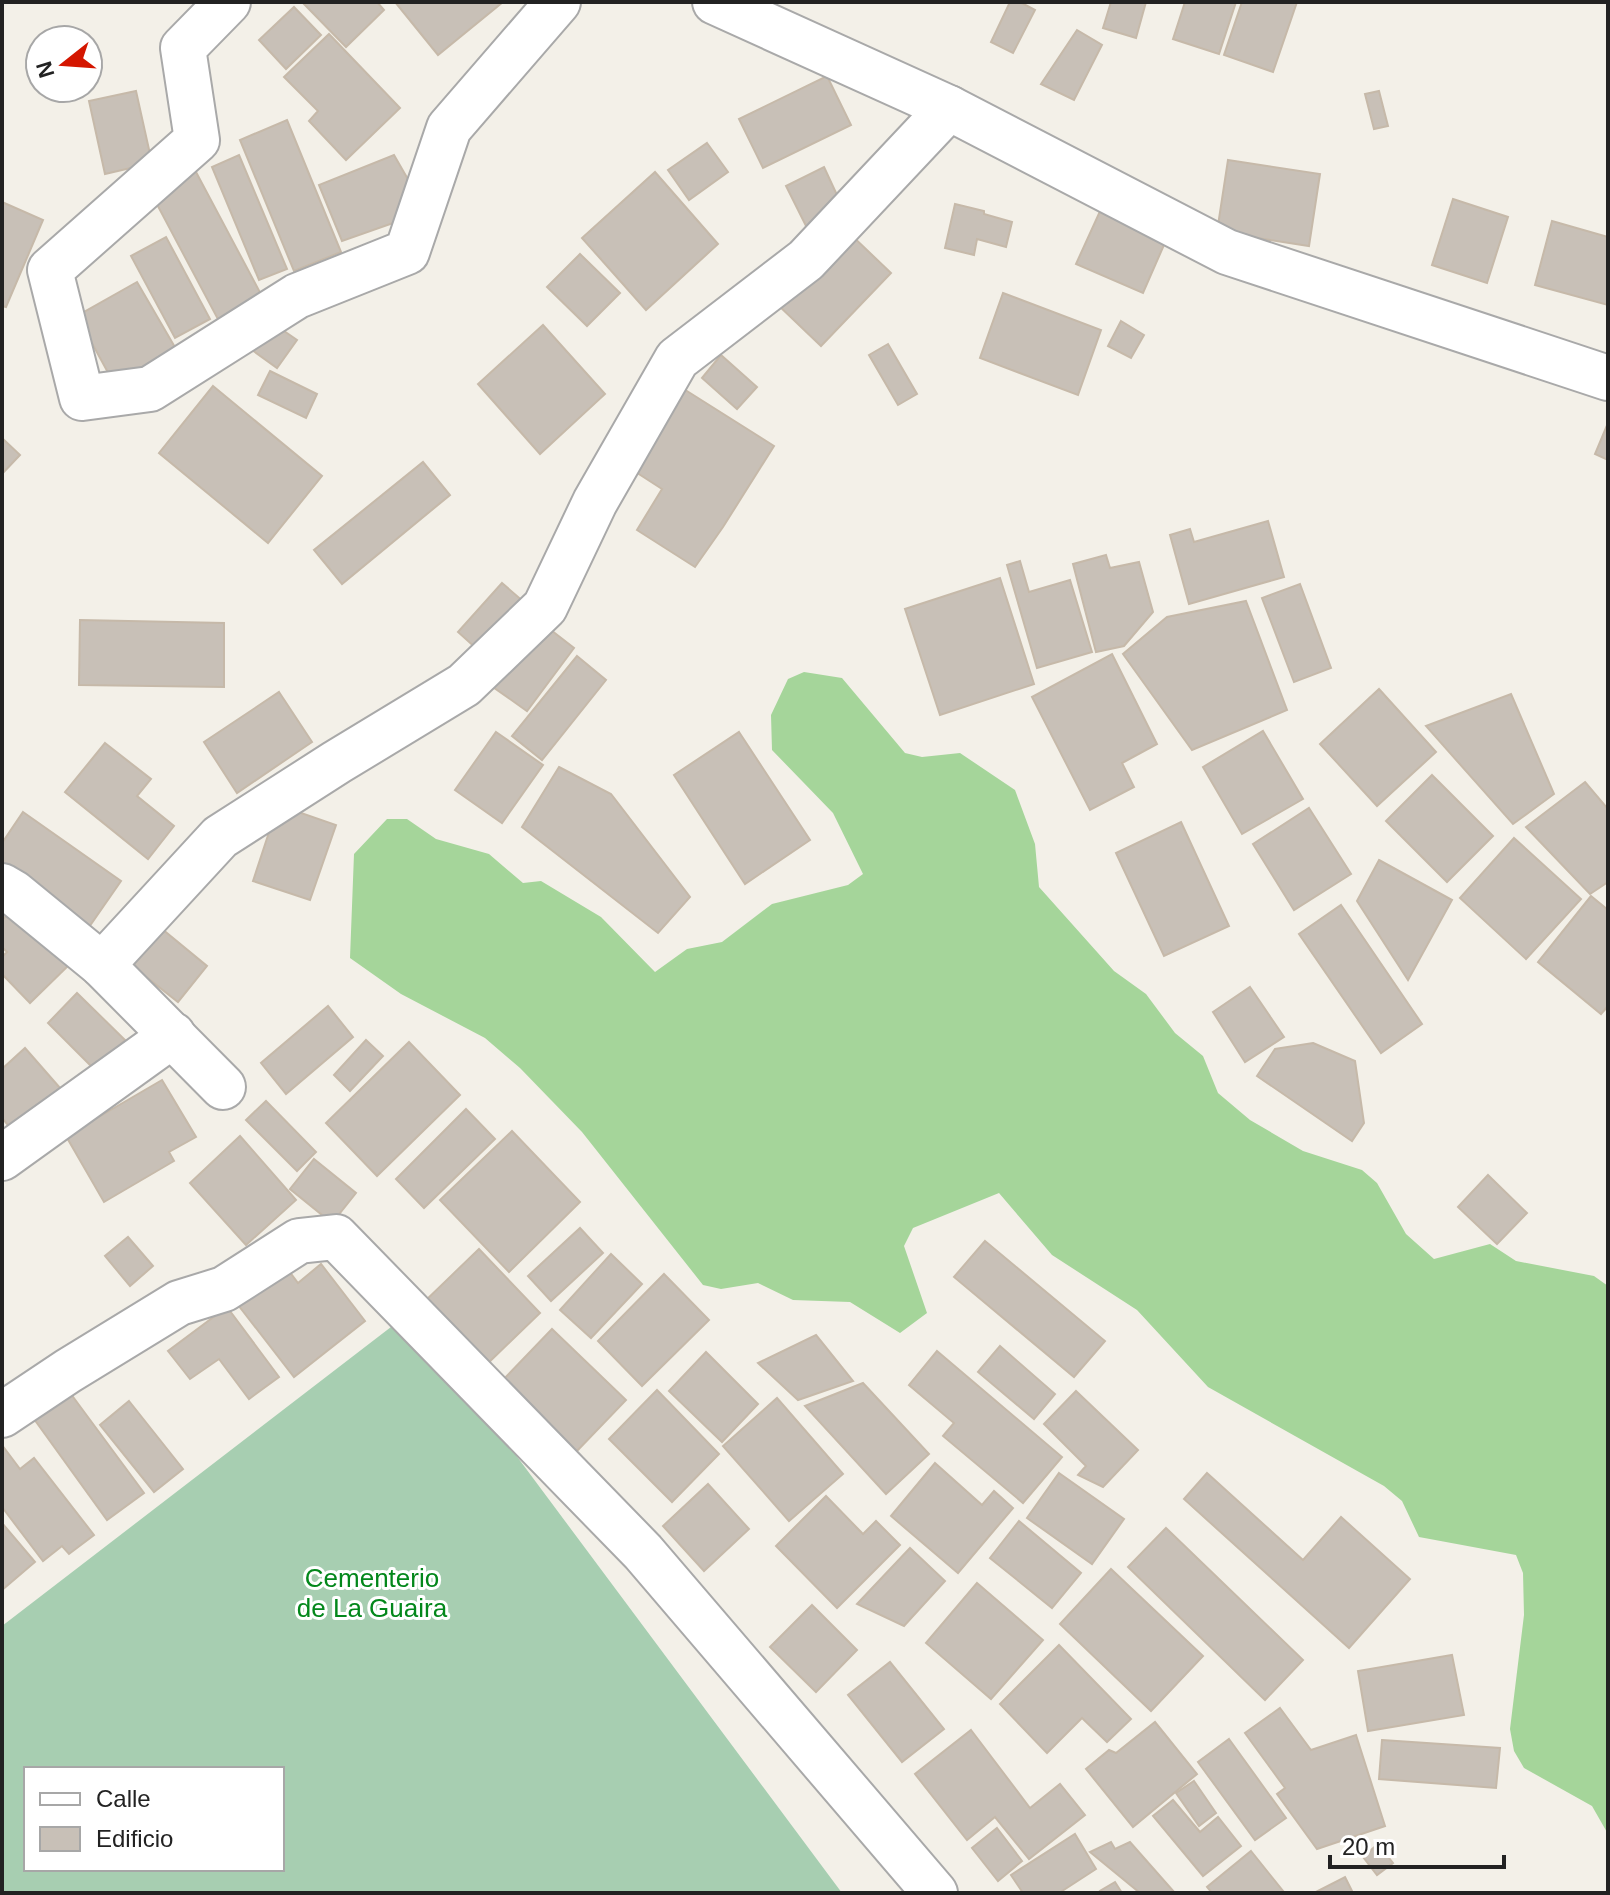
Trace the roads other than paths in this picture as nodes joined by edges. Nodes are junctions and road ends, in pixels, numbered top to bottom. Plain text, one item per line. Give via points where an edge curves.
1 (228, 2) edge
2 (558, 2) edge
3 (715, 2) edge
4 (949, 108) junction
5 (1608, 378) edge
6 (2, 886) edge
7 (102, 965) junction
8 (173, 1035) junction
9 (223, 1087) dead end
10 (2, 1158) edge
11 (2, 1415) edge
12 (935, 1893) edge

1 - 2 street via 183,48 197,140 50,270 82,398 150,389 297,296 407,252 449,128
3 - 4 street
4 - 5 street via 1227,252
4 - 7 street via 806,260 677,359 595,502 545,607 464,685 220,837
6 - 7 street
7 - 8 street
8 - 9 street
8 - 10 street
11 - 12 street via 179,1303 224,1289 299,1241 336,1237 643,1552

